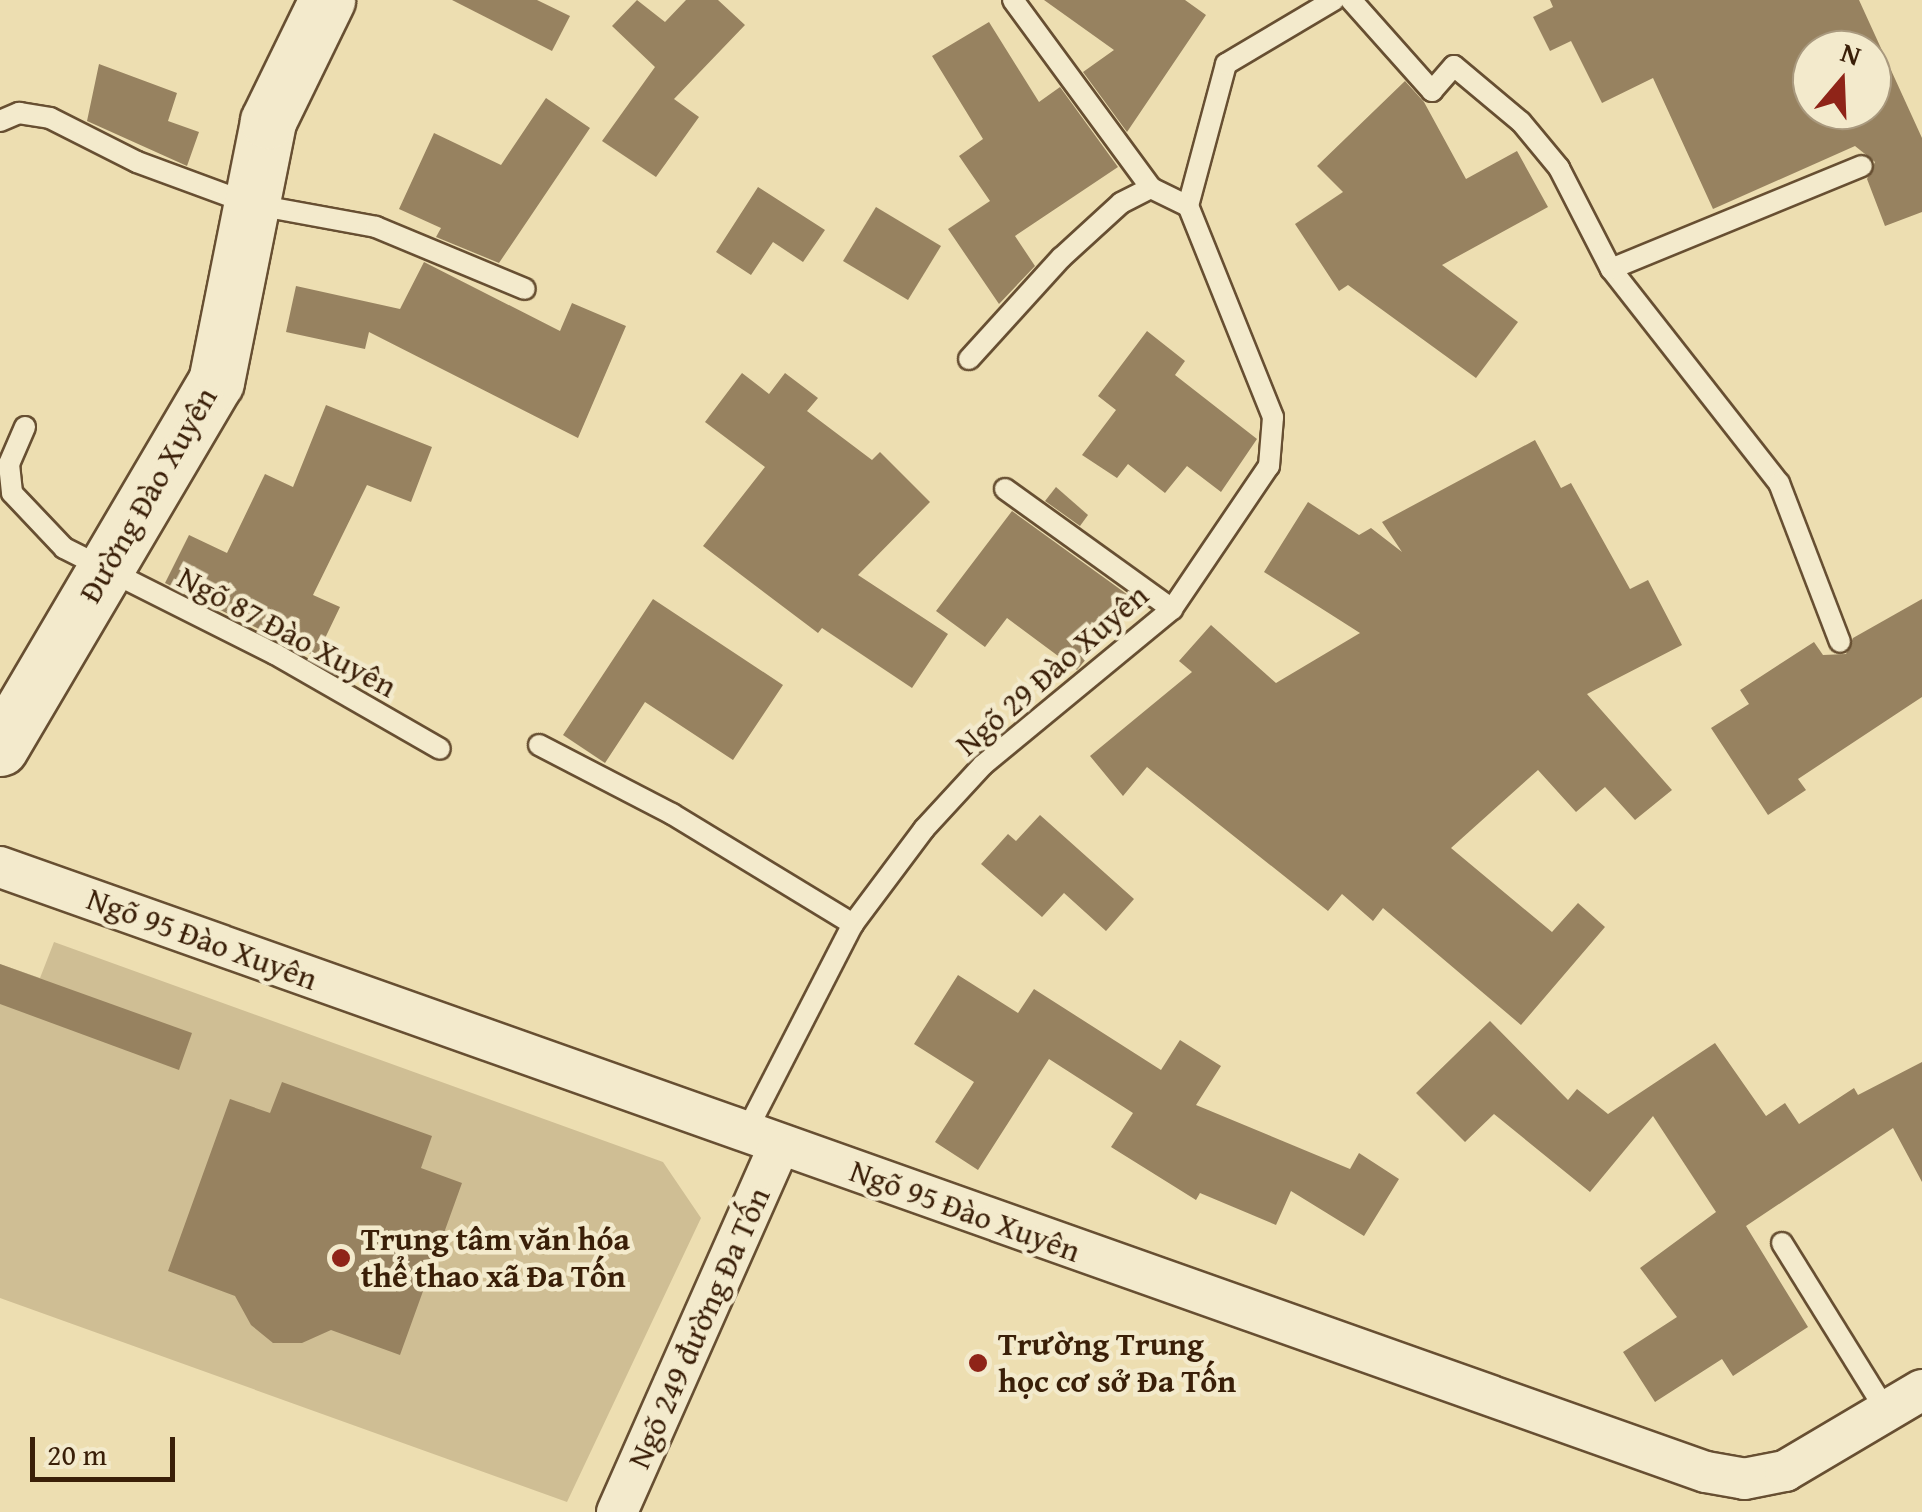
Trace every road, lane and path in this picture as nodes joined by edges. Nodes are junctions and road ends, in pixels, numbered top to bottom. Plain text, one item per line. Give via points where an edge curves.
1 (327, 0) edge
2 (1013, 0) edge
3 (1334, 0) edge
4 (1351, 0) edge
5 (0, 121) edge
6 (1862, 166) dead end
7 (1150, 188) junction
8 (251, 204) junction
9 (1188, 206) junction
10 (1611, 268) junction
11 (525, 289) dead end
12 (970, 359) dead end
13 (25, 427) dead end
14 (1005, 488) dead end
15 (104, 572) junction
16 (1172, 608) junction
17 (1840, 642) dead end
18 (539, 745) dead end
19 (0, 748) edge
20 (440, 749) dead end
21 (0, 868) edge
22 (852, 924) junction
23 (763, 1139) junction
24 (1782, 1243) dead end
25 (1922, 1390) edge
26 (1886, 1411) junction
27 (617, 1512) edge

1 - 8 street, Đường Đào Xuyên via 268,121
2 - 7 lane
3 - 9 lane via 1226,64
4 - 10 lane via 1432,91 1454,66 1521,122 1558,168
5 - 8 lane via 19,112 50,118 138,162
6 - 10 lane
7 - 9 lane
7 - 12 lane via 1121,203 1073,247
8 - 11 lane via 376,227
8 - 15 street, Đường Đào Xuyên via 216,382
9 - 16 lane, Ngõ 29 Đào Xuyên via 1274,417 1269,466
10 - 17 lane via 1779,483
13 - 15 lane, Ngõ 87 Đào Xuyên via 9,464 12,493 64,548
14 - 16 lane
15 - 19 street, Đường Đào Xuyên via 22,691
15 - 20 lane, Ngõ 87 Đào Xuyên via 275,654
16 - 22 lane, Ngõ 29 Đào Xuyên via 984,765 924,829
18 - 22 lane via 672,814
21 - 23 street, Ngõ 95 Đào Xuyên
22 - 23 lane, Ngõ 29 Đào Xuyên
23 - 26 street, Ngõ 95 Đào Xuyên via 1706,1472 1744,1479 1785,1471
23 - 27 street, Ngõ 249 đường Đa Tốn
24 - 26 lane
25 - 26 street, Ngõ 95 Đào Xuyên

